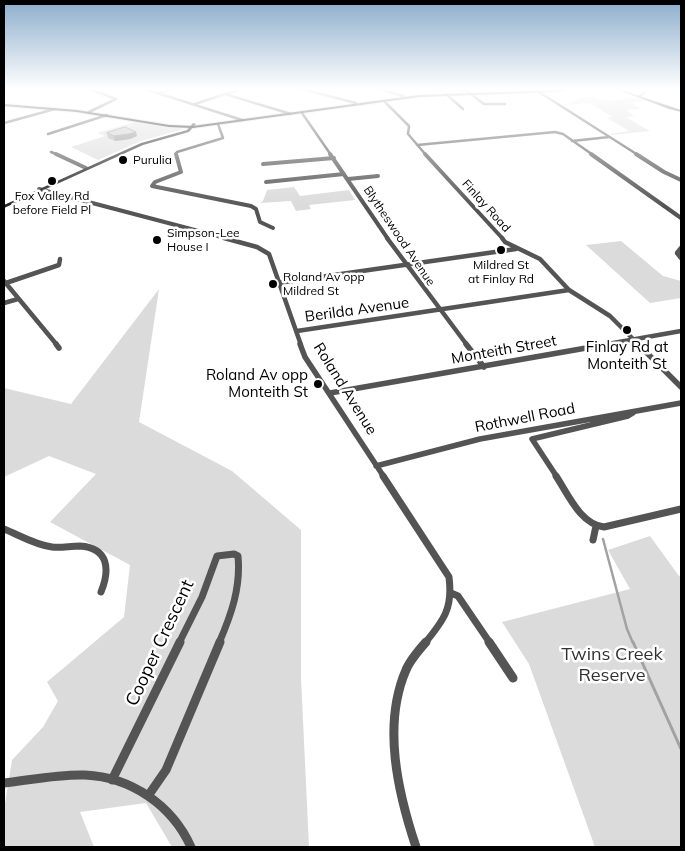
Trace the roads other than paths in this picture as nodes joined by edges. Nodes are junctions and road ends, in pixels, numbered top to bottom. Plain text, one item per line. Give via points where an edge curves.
1 (68, 128) edge
2 (191, 128) edge
3 (219, 128) edge
4 (313, 128) edge
5 (408, 128) edge
6 (595, 128) edge
7 (48, 134) dead end
8 (609, 137) junction
9 (572, 141) junction
10 (417, 145) junction
11 (51, 152) dead end
12 (334, 158) junction
13 (262, 164) dead end
14 (86, 168) junction
15 (344, 174) junction
16 (378, 176) dead end
17 (348, 179) junction
18 (681, 180) edge
19 (266, 182) dead end
20 (39, 190) junction
21 (4, 207) edge
22 (681, 218) edge
23 (273, 228) dead end
24 (681, 248) edge
25 (516, 249) junction
26 (681, 258) edge
27 (60, 260) dead end
28 (406, 265) junction
29 (5, 282) edge
30 (278, 283) junction
31 (568, 290) junction
32 (18, 298) junction
33 (4, 303) edge
34 (439, 311) junction
35 (297, 331) junction
36 (681, 331) edge
37 (632, 339) junction
38 (59, 348) dead end
39 (484, 367) junction
40 (681, 387) edge
41 (330, 393) junction
42 (681, 403) edge
43 (637, 410) junction
44 (376, 466) junction
45 (681, 509) edge
46 (596, 526) junction
47 (4, 529) edge
48 (593, 540) dead end
49 (101, 592) dead end
50 (451, 593) junction
51 (513, 678) dead end
52 (112, 780) junction
53 (4, 783) edge
54 (148, 796) junction
55 (191, 847) edge
56 (416, 847) edge

1 - 7 street
2 - 14 main road
3 - 23 street via 223,138 177,152 181,172 152,186 252,206 260,222
4 - 12 street, Blytheswood Avenue
5 - 10 street, Finlay Road via 408,134
6 - 8 street
8 - 9 street
8 - 18 street
9 - 10 street via 555,132
9 - 22 street
10 - 25 street, Finlay Road via 505,242
11 - 14 street
12 - 13 street
12 - 15 street, Blytheswood Avenue
14 - 20 main road
15 - 17 street, Blytheswood Avenue
15 - 19 street
16 - 17 street
17 - 28 street, Blytheswood Avenue
20 - 21 main road
20 - 30 street, Roland Avenue via 261,248 269,254
24 - 26 street via 677,253
25 - 28 street
25 - 31 street, Finlay Road via 540,259
27 - 29 street via 59,265
28 - 30 street
28 - 34 street, Blytheswood Avenue
29 - 32 street
30 - 35 street, Roland Avenue
31 - 34 street, Berilda Avenue
31 - 37 street, Finlay Road via 610,316
32 - 33 street
32 - 38 street
34 - 35 street, Berilda Avenue
34 - 39 street, Blytheswood Avenue
35 - 41 street, Roland Avenue via 305,357
36 - 37 street, Monteith Street
37 - 39 street, Monteith Street
37 - 40 street, Finlay Road
39 - 41 street, Monteith Street
41 - 44 street, Roland Avenue
42 - 43 street, Rothwell Road
43 - 44 street, Rothwell Road via 480,439
43 - 46 street via 628,416 532,439 585,519
44 - 50 street, Roland Avenue via 449,577
45 - 46 street via 604,527
46 - 48 street
47 - 49 street via 51,546 89,548 99,553 106,563 108,576
50 - 51 street, Roland Avenue via 458,596
50 - 56 street via 445,616 406,669 394,719 402,800
52 - 53 street via 86,775
52 - 54 street
52 - 54 street, Cooper Crescent via 202,597 217,556 234,554 238,556 240,568 231,615 166,770
54 - 55 street via 159,801 173,817

